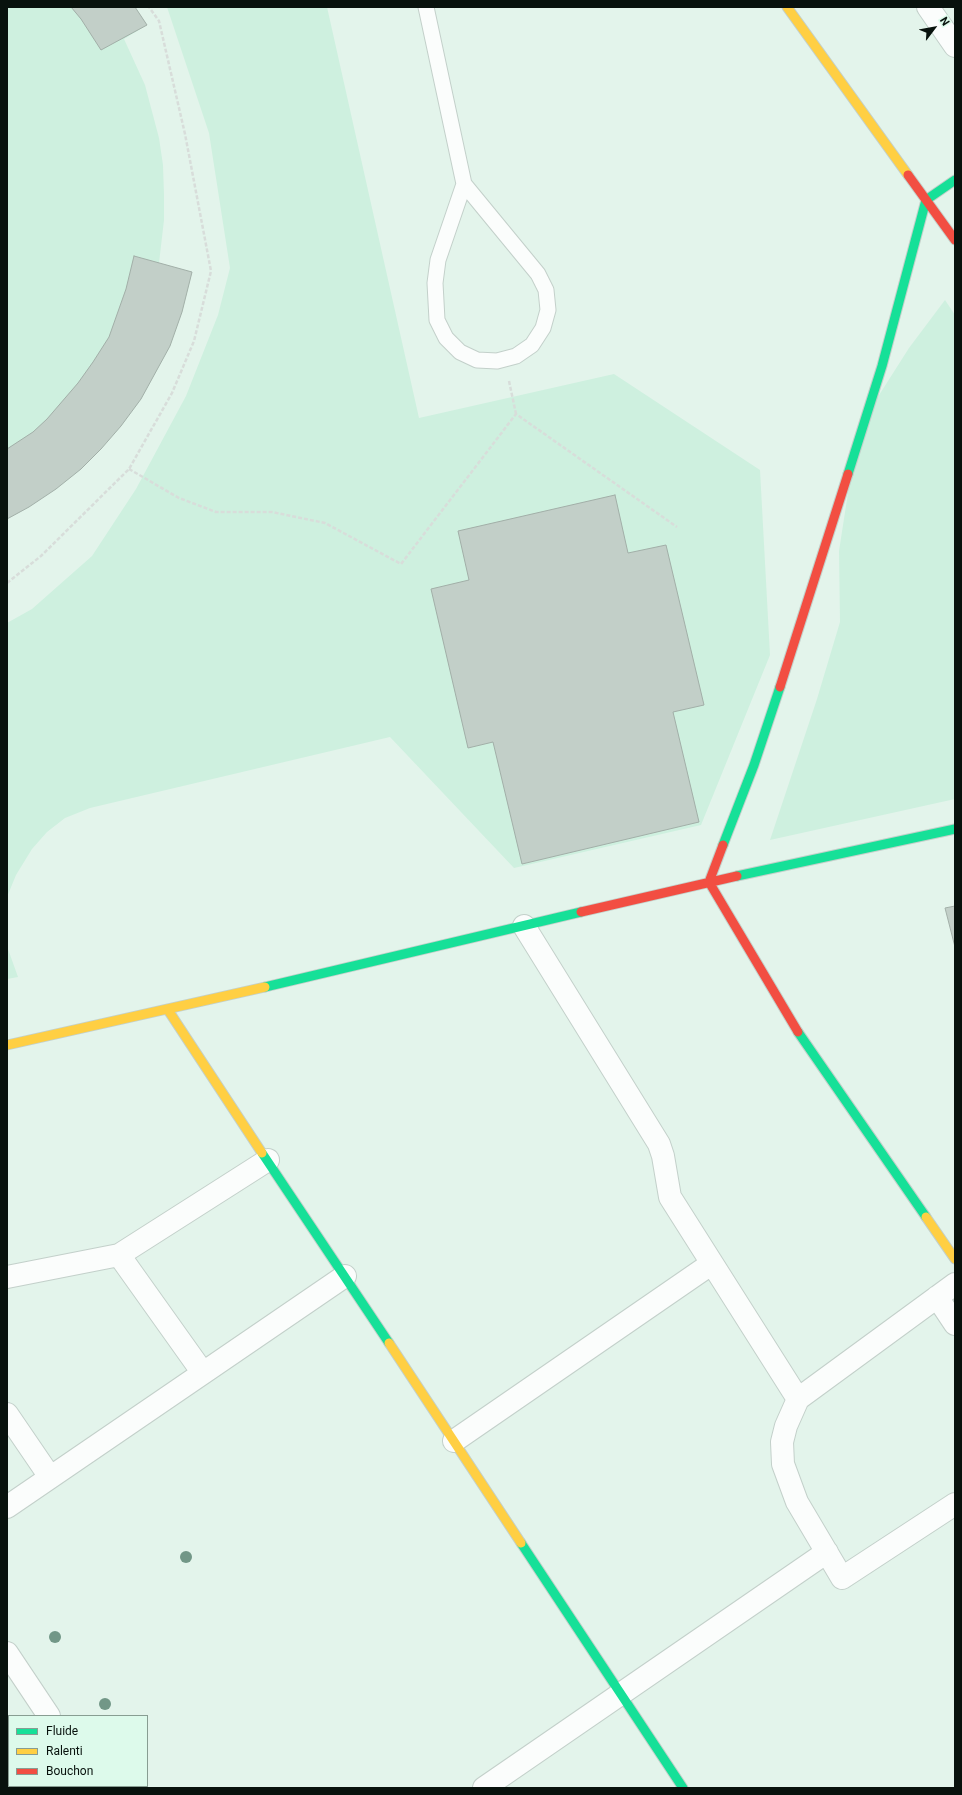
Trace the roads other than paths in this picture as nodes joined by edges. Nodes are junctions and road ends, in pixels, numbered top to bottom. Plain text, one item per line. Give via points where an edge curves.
1 (426, 7) edge
2 (787, 7) edge
3 (928, 7) edge
4 (955, 46) edge
5 (955, 180) edge
6 (464, 184) junction
7 (926, 200) junction
8 (955, 240) edge
9 (955, 830) edge
10 (710, 882) junction
11 (524, 926) junction
12 (168, 1010) junction
13 (7, 1045) edge
14 (268, 1160) junction
15 (119, 1255) junction
16 (955, 1259) edge
17 (711, 1264) junction
18 (345, 1276) junction
19 (7, 1278) edge
20 (955, 1284) edge
21 (937, 1297) junction
22 (955, 1324) edge
23 (203, 1373) junction
24 (798, 1399) junction
25 (7, 1414) edge
26 (454, 1441) junction
27 (50, 1477) junction
28 (955, 1504) edge
29 (7, 1507) edge
30 (827, 1552) junction
31 (7, 1654) edge
32 (621, 1693) junction
33 (48, 1715) edge
34 (484, 1788) edge
35 (683, 1788) edge

1 - 6 lane
2 - 7 street
3 - 4 street
5 - 7 street
6 - 6 lane via 438,260 435,283 437,320 446,338 460,352 477,360 503,360 516,356 532,345 543,328 548,310 546,290 538,274
7 - 8 street
7 - 10 street via 882,366 791,656
9 - 10 street
10 - 11 street
10 - 16 street via 806,1046
11 - 12 street
11 - 17 street via 659,1144 670,1197
12 - 13 street
12 - 14 street
14 - 15 street
14 - 18 street
15 - 19 street
15 - 23 street
17 - 24 street
17 - 26 street
18 - 23 street
18 - 26 street
20 - 21 street
21 - 22 street
21 - 24 street
23 - 27 street
24 - 30 street via 782,1442 783,1464 797,1502
25 - 27 street
26 - 32 street
27 - 29 street
28 - 30 street via 842,1578
30 - 32 street
31 - 33 street
32 - 34 street
32 - 35 street

